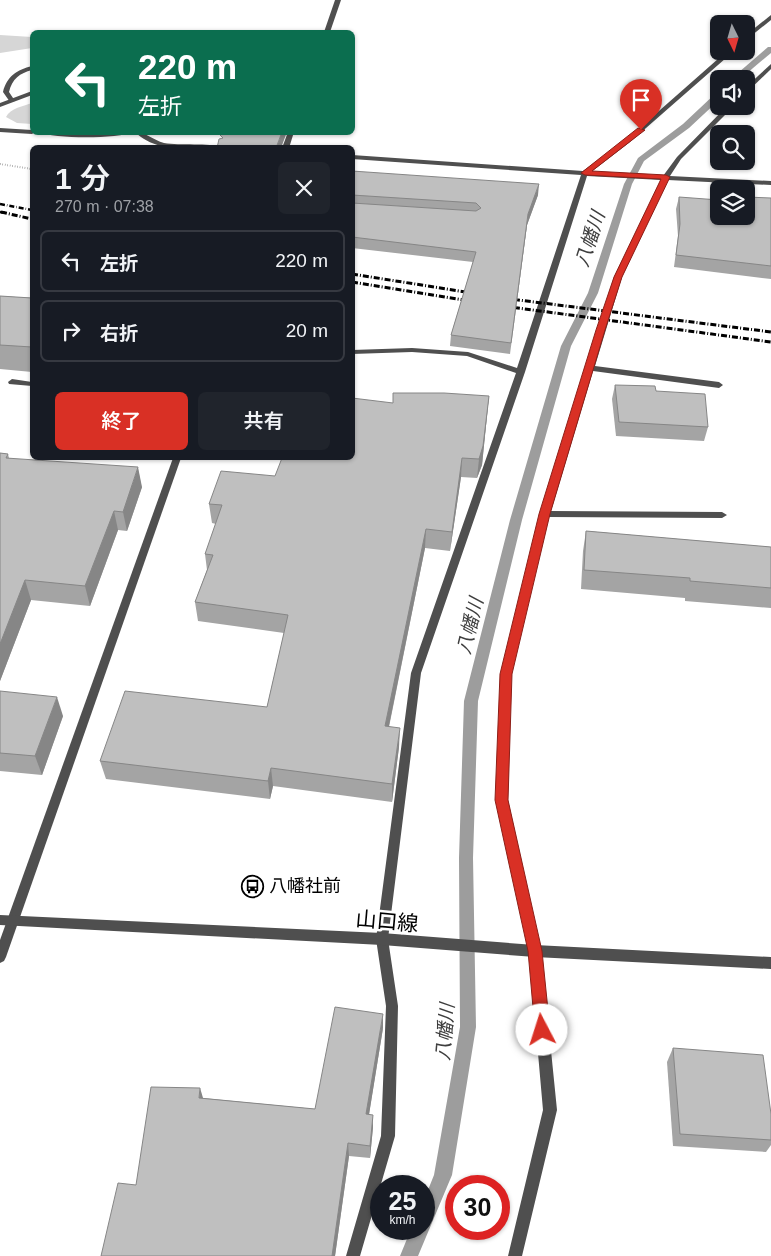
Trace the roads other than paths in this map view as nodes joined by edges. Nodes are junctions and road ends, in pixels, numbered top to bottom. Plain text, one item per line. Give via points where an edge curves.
1 (338, 0) edge
2 (771, 17) edge
3 (328, 30) edge
4 (755, 30) edge
5 (721, 60) edge
6 (771, 66) edge
7 (30, 69) edge
8 (755, 82) edge
9 (30, 94) edge
10 (12, 100) junction
11 (0, 105) edge
12 (722, 115) edge
13 (0, 130) edge
14 (30, 132) edge
15 (141, 135) edge
16 (171, 145) edge
17 (355, 157) edge
18 (585, 173) junction
19 (666, 177) junction
20 (771, 183) edge
21 (355, 352) edge
22 (588, 368) junction
23 (521, 372) junction
24 (12, 382) dead end
25 (30, 384) edge
26 (719, 385) dead end
27 (176, 460) edge
28 (545, 514) junction
29 (722, 515) dead end
30 (0, 920) edge
31 (13, 921) junction
32 (382, 939) junction
33 (535, 951) junction
34 (0, 957) edge
35 (771, 963) edge
36 (353, 1256) edge
37 (515, 1256) edge

1 - 3 street
2 - 4 street
5 - 18 street via 628,141
6 - 8 street
7 - 10 street via 15,75 8,83 6,92
9 - 10 street
10 - 11 street
12 - 19 street via 679,158
13 - 14 street
15 - 16 street via 144,139
17 - 18 street
18 - 19 street
18 - 23 street
19 - 20 street
19 - 22 street via 618,277
21 - 23 street via 412,350 468,354
22 - 26 street
22 - 28 street
23 - 32 street via 416,672
24 - 25 street
27 - 31 street
28 - 29 street
28 - 33 street via 506,674 502,800
30 - 31 street, 山口線
31 - 32 street, 山口線
31 - 34 street
32 - 33 street, 山口線
32 - 36 street via 392,1006 388,1136
33 - 35 street, 山口線
33 - 37 street via 550,1110

